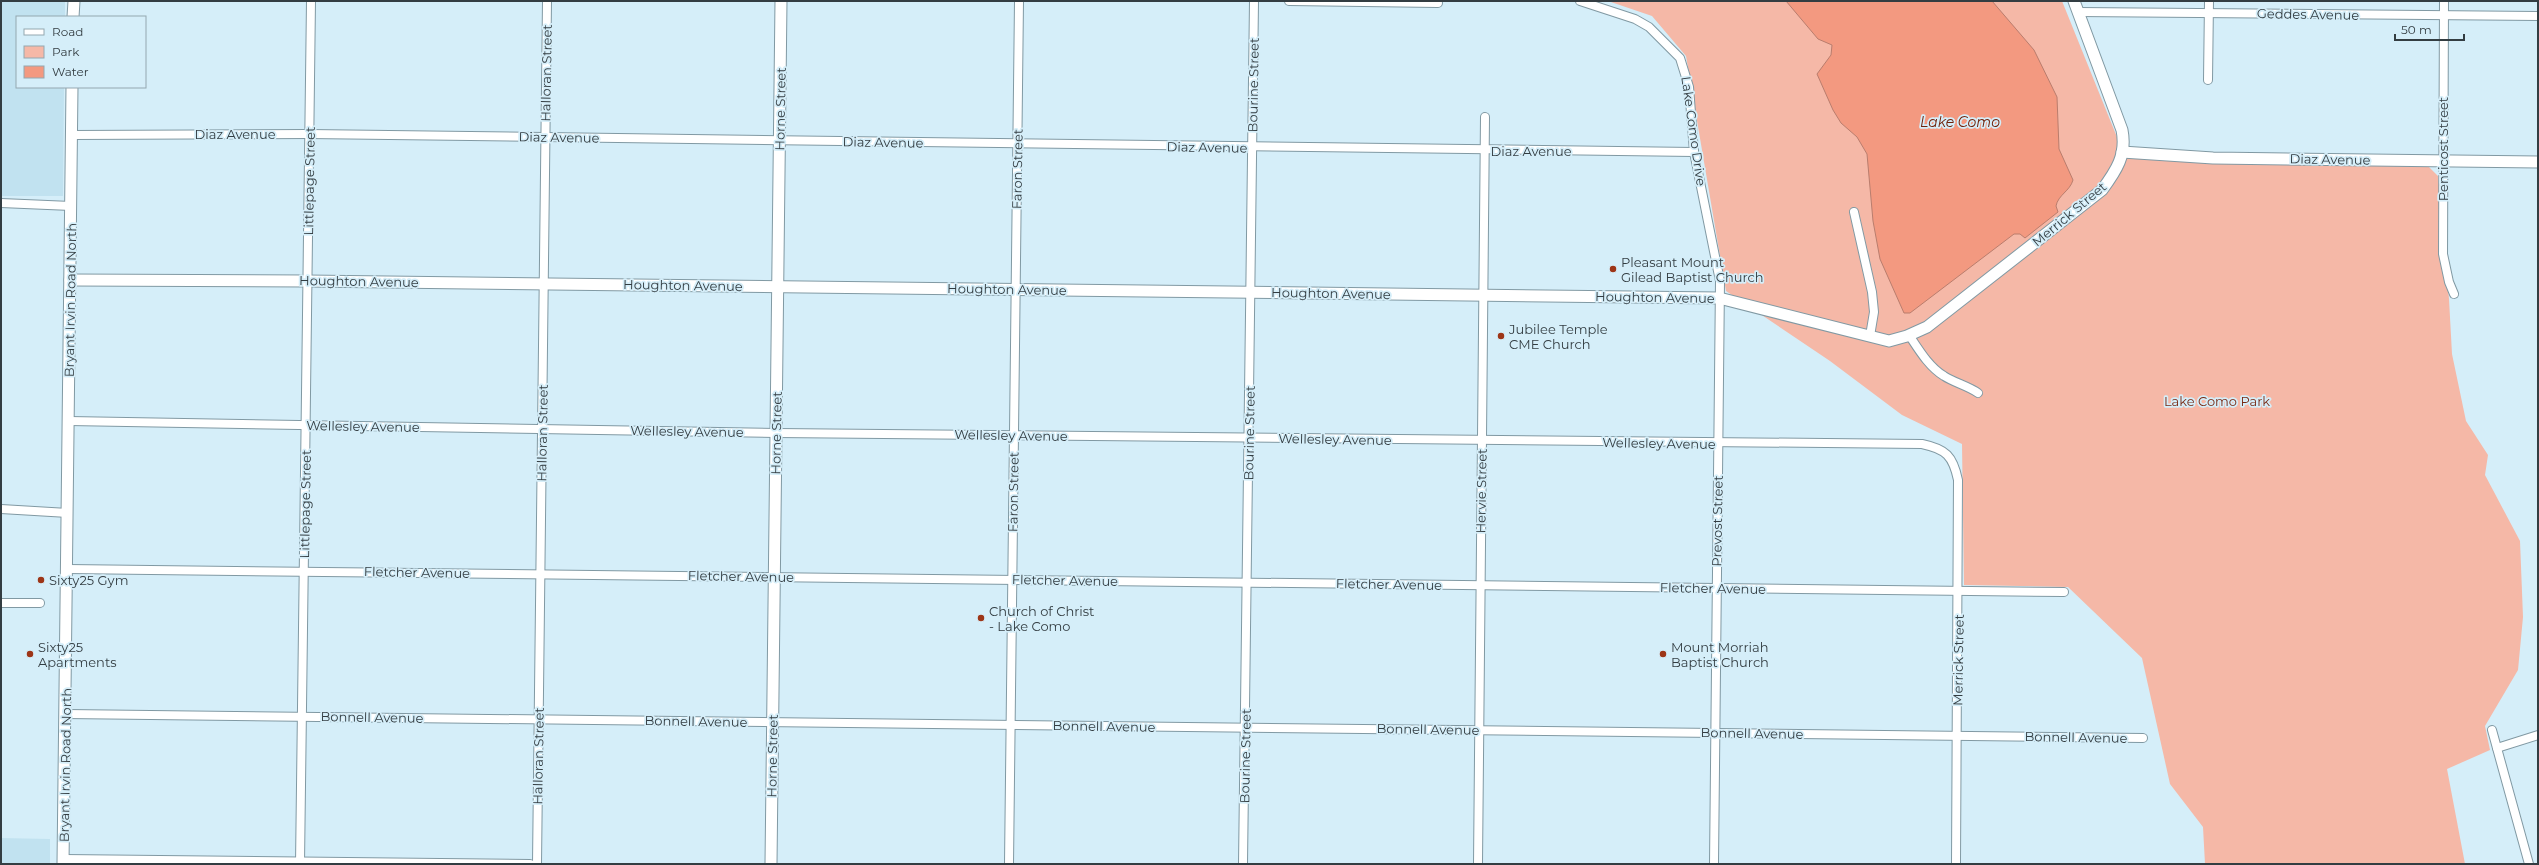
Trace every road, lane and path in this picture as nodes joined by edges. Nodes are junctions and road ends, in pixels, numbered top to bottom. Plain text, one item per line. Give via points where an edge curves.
1 (74, 1) edge
2 (311, 1) edge
3 (546, 1) edge
4 (781, 1) edge
5 (1019, 1) edge
6 (1254, 1) edge
7 (1289, 1) edge
8 (1580, 1) edge
9 (2074, 1) edge
10 (2209, 1) edge
11 (2444, 1) edge
12 (1438, 3) dead end
13 (2078, 12) junction
14 (2209, 13) junction
15 (2444, 15) junction
16 (74, 16) edge
17 (2538, 16) edge
18 (2208, 80) dead end
19 (72, 88) edge
20 (1485, 117) dead end
21 (309, 134) junction
22 (71, 135) junction
23 (545, 137) junction
24 (779, 141) junction
25 (1017, 144) junction
26 (1252, 147) junction
27 (1485, 151) junction
28 (1694, 152) junction
29 (2122, 152) junction
30 (2443, 161) junction
31 (2538, 162) edge
32 (1, 203) edge
33 (71, 206) junction
34 (1854, 212) dead end
35 (70, 280) junction
36 (307, 280) junction
37 (544, 284) junction
38 (778, 286) junction
39 (1015, 289) junction
40 (1250, 292) junction
41 (2454, 294) dead end
42 (1484, 295) junction
43 (1719, 298) junction
44 (1934, 322) joint
45 (1909, 335) junction
46 (1870, 336) junction
47 (1978, 393) dead end
48 (69, 421) junction
49 (306, 425) junction
50 (542, 429) junction
51 (776, 433) junction
52 (1014, 435) junction
53 (1248, 438) junction
54 (1482, 441) junction
55 (1717, 443) junction
56 (1950, 457) joint
57 (1, 510) edge
58 (68, 513) junction
59 (67, 569) junction
60 (304, 570) junction
61 (540, 573) junction
62 (774, 576) junction
63 (1012, 579) junction
64 (1247, 582) junction
65 (1480, 585) junction
66 (1716, 588) junction
67 (1959, 591) junction
68 (2064, 592) dead end
69 (1, 603) edge
70 (40, 603) dead end
71 (66, 714) junction
72 (302, 716) junction
73 (539, 719) junction
74 (773, 722) junction
75 (1010, 725) junction
76 (1245, 727) junction
77 (1479, 730) junction
78 (2492, 730) dead end
79 (1715, 733) junction
80 (2538, 735) edge
81 (1957, 736) junction
82 (2143, 738) dead end
83 (2497, 748) junction
84 (63, 862) edge
85 (300, 863) edge
86 (530, 864) edge
87 (537, 864) edge
88 (771, 864) edge
89 (1009, 864) edge
90 (1243, 864) edge
91 (1478, 864) edge
92 (1714, 864) edge
93 (1956, 864) edge
94 (2529, 864) edge

1 - 16 street
2 - 21 street, Littlepage Street
3 - 23 street, Halloran Street
4 - 24 street, Horne Street
5 - 25 street, Faron Street
6 - 26 street, Bourine Street
7 - 12 street
8 - 28 street, Lake Como Drive via 1642,23 1661,36 1680,58 1689,87
9 - 13 street, Merrick Street
10 - 14 street
11 - 15 street, Penticost Street
13 - 14 street, Geddes Avenue
13 - 29 street, Merrick Street via 2122,130
14 - 15 street, Geddes Avenue
14 - 18 street
15 - 17 street, Geddes Avenue
15 - 30 street, Penticost Street
19 - 22 street, Bryant Irvin Road North
20 - 27 street, Hervie Street
21 - 22 street, Diaz Avenue
21 - 23 street, Diaz Avenue
21 - 36 street, Littlepage Street
22 - 33 street, Bryant Irvin Road North
23 - 24 street, Diaz Avenue
23 - 37 street, Halloran Street
24 - 25 street, Diaz Avenue
24 - 38 street, Horne Street
25 - 26 street, Diaz Avenue
25 - 39 street, Faron Street
26 - 27 street, Diaz Avenue
26 - 40 street, Bourine Street
27 - 28 street, Diaz Avenue
27 - 42 street, Hervie Street
28 - 43 street, Lake Como Drive via 1720,281
29 - 30 street, Diaz Avenue via 2213,158
29 - 44 street, Merrick Street via 2117,169 2102,190
30 - 31 street, Diaz Avenue
30 - 41 street, Penticost Street via 2442,254
32 - 33 street
33 - 35 street, Bryant Irvin Road North
34 - 46 street via 1872,292 1874,312
35 - 36 street, Houghton Avenue
35 - 48 street, Bryant Irvin Road North
36 - 37 street, Houghton Avenue
36 - 49 street, Littlepage Street
37 - 38 street, Houghton Avenue
37 - 50 street, Halloran Street
38 - 39 street, Houghton Avenue
38 - 51 street, Horne Street
39 - 40 street, Houghton Avenue
39 - 52 street, Faron Street
40 - 42 street, Houghton Avenue
40 - 53 street, Bourine Street
42 - 43 street, Houghton Avenue
42 - 54 street, Hervie Street
43 - 46 street, Houghton Avenue
43 - 55 street, Prevost Street
44 - 45 street, Houghton Avenue
45 - 46 street, Houghton Avenue via 1889,341
45 - 47 street via 1931,366 1944,376
48 - 49 street, Wellesley Avenue
48 - 58 street, Bryant Irvin Road North
49 - 50 street, Wellesley Avenue
49 - 60 street, Littlepage Street
50 - 51 street, Wellesley Avenue
50 - 61 street, Halloran Street
51 - 52 street, Wellesley Avenue
51 - 62 street, Horne Street
52 - 53 street, Wellesley Avenue
52 - 63 street, Faron Street
53 - 54 street, Wellesley Avenue
53 - 64 street, Bourine Street
54 - 55 street, Wellesley Avenue
54 - 65 street, Hervie Street
55 - 56 street, Wellesley Avenue via 1922,444 1935,447
55 - 66 street, Prevost Street
56 - 67 street, Merrick Street via 1955,465 1958,480
57 - 58 street
58 - 59 street, Bryant Irvin Road North
59 - 60 street, Fletcher Avenue
59 - 71 street, Bryant Irvin Road North
60 - 61 street, Fletcher Avenue
60 - 72 street, Littlepage Street
61 - 62 street, Fletcher Avenue
61 - 73 street, Halloran Street
62 - 63 street, Fletcher Avenue
62 - 74 street, Horne Street
63 - 64 street, Fletcher Avenue
63 - 75 street, Faron Street
64 - 65 street, Fletcher Avenue
64 - 76 street, Bourine Street
65 - 66 street, Fletcher Avenue
65 - 77 street, Hervie Street
66 - 67 street, Fletcher Avenue
66 - 79 street, Prevost Street
67 - 68 street, Fletcher Avenue
67 - 81 street, Merrick Street
69 - 70 street
71 - 72 street, Bonnell Avenue
71 - 84 street, Bryant Irvin Road North
72 - 73 street, Bonnell Avenue
72 - 85 street, Littlepage Street
73 - 74 street, Bonnell Avenue
73 - 87 street, Halloran Street
74 - 75 street, Bonnell Avenue
74 - 88 street, Horne Street
75 - 76 street, Bonnell Avenue
75 - 89 street, Faron Street
76 - 77 street, Bonnell Avenue
76 - 90 street, Bourine Street
77 - 79 street, Bonnell Avenue
77 - 91 street, Hervie Street
78 - 83 street
79 - 81 street, Bonnell Avenue
79 - 92 street, Prevost Street
80 - 83 street
81 - 82 street, Bonnell Avenue
81 - 93 street, Merrick Street
83 - 94 street
84 - 85 street
85 - 86 street

